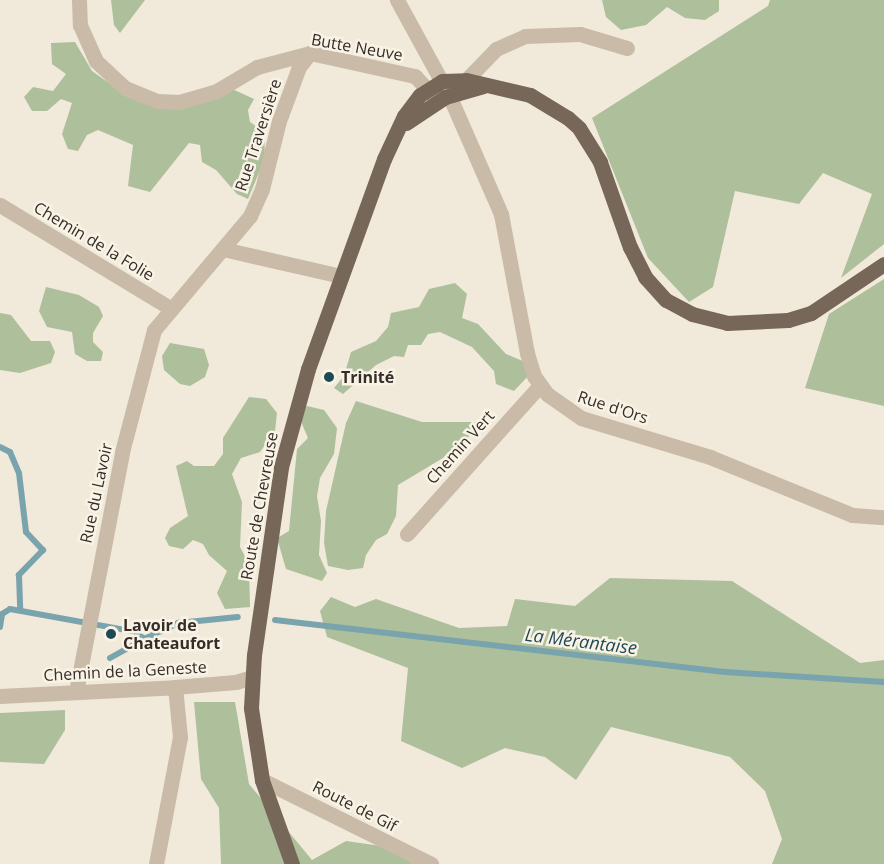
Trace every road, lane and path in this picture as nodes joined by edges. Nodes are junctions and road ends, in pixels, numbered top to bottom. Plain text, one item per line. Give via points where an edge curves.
1 (80, 0) edge
2 (397, 0) edge
3 (627, 48) dead end
4 (310, 54) junction
5 (433, 65) junction
6 (415, 76) junction
7 (466, 80) junction
8 (442, 81) junction
9 (489, 84) junction
10 (438, 95) junction
11 (0, 205) edge
12 (223, 249) junction
13 (884, 264) edge
14 (341, 276) junction
15 (170, 308) junction
16 (540, 385) junction
17 (884, 517) edge
18 (406, 534) dead end
19 (251, 677) junction
20 (175, 687) junction
21 (76, 692) junction
22 (0, 696) edge
23 (262, 780) junction
24 (156, 864) edge
25 (292, 864) edge
26 (431, 864) edge

1 - 4 street, Butte Neuve via 80,25 96,61 125,88 159,101 179,102 215,92 257,67
2 - 5 street, Rue d'Ors
3 - 7 street via 580,34 525,36 496,49
4 - 6 street, Butte Neuve
4 - 12 street, Rue Traversière via 299,67 250,216
5 - 6 street
5 - 8 street, Rue d'Ors
6 - 10 street, Butte Neuve
7 - 8 main road
7 - 9 main road
8 - 10 street, Rue d'Ors
9 - 10 main road
9 - 13 main road via 541,99 579,128 600,162 630,247 645,277 677,308 727,323 788,320 812,313
10 - 14 main road, Route de Chevreuse via 398,131
10 - 16 street, Rue d'Ors via 501,214 527,353
11 - 15 street, Chemin de la Folie
12 - 14 street
12 - 15 street, Rue Traversière
14 - 19 main road, Route de Chevreuse via 298,399 281,467
15 - 21 street, Rue du Lavoir via 154,330 122,452
16 - 17 street, Rue d'Ors via 565,410 581,418 710,457 852,515
16 - 18 street, Chemin Vert
19 - 20 street, Chemin de la Geneste
19 - 23 main road, Route de Chevreuse via 251,708
20 - 21 street, Chemin de la Geneste
20 - 24 street via 180,737
21 - 22 street, Chemin de la Geneste
23 - 25 main road, Route de Chevreuse
23 - 26 street, Route de Gif

